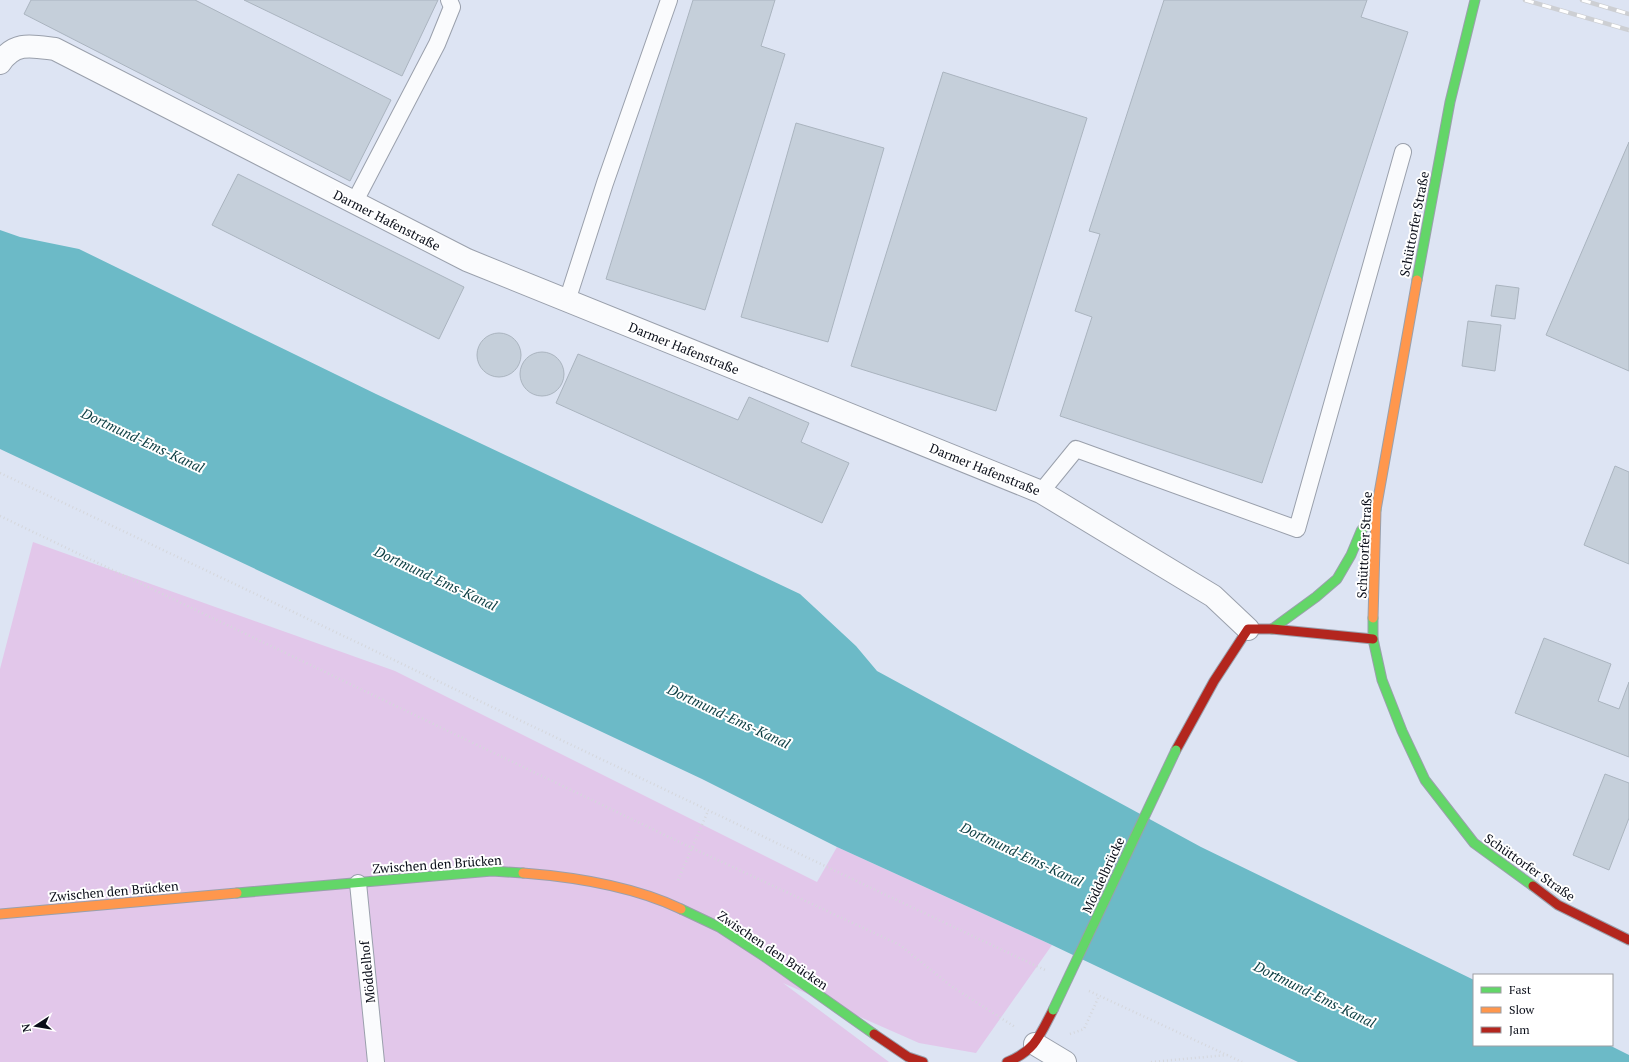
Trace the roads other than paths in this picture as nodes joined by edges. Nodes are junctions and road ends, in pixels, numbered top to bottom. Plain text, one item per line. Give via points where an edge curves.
1 (450, 0) edge
2 (669, 0) edge
3 (1475, 0) edge
4 (0, 63) edge
5 (1403, 152) dead end
6 (354, 203) junction
7 (567, 301) junction
8 (1041, 492) junction
9 (1376, 510) junction
10 (1248, 629) junction
11 (1272, 629) junction
12 (1373, 639) junction
13 (358, 883) junction
14 (0, 914) edge
15 (1629, 940) edge
16 (1035, 1044) junction
17 (376, 1062) edge
18 (922, 1062) edge
19 (1006, 1062) edge
20 (1065, 1062) edge

1 - 6 lane via 452,7 437,44
2 - 7 lane
3 - 9 street, Schüttorfer Straße via 1449,110 1404,342
4 - 6 street, Darmer Hafenstraße via 7,53 27,45 55,50
5 - 8 lane via 1297,529 1076,449
6 - 7 street, Darmer Hafenstraße via 467,260
7 - 8 street, Darmer Hafenstraße
8 - 10 street, Darmer Hafenstraße via 1213,596
9 - 11 street via 1361,531 1337,579
9 - 12 street, Schüttorfer Straße
10 - 11 street
10 - 16 street, Möddelbrücke, bridge via 1214,681 1176,750
11 - 12 street
12 - 15 street, Schüttorfer Straße via 1382,680 1425,780 1474,843 1558,905
13 - 14 street, Zwischen den Brücken
13 - 17 lane, Möddelhof
13 - 18 street, Zwischen den Brücken via 507,872 562,876 620,888 669,903 719,927 908,1057
16 - 19 street via 1017,1058
16 - 20 street

